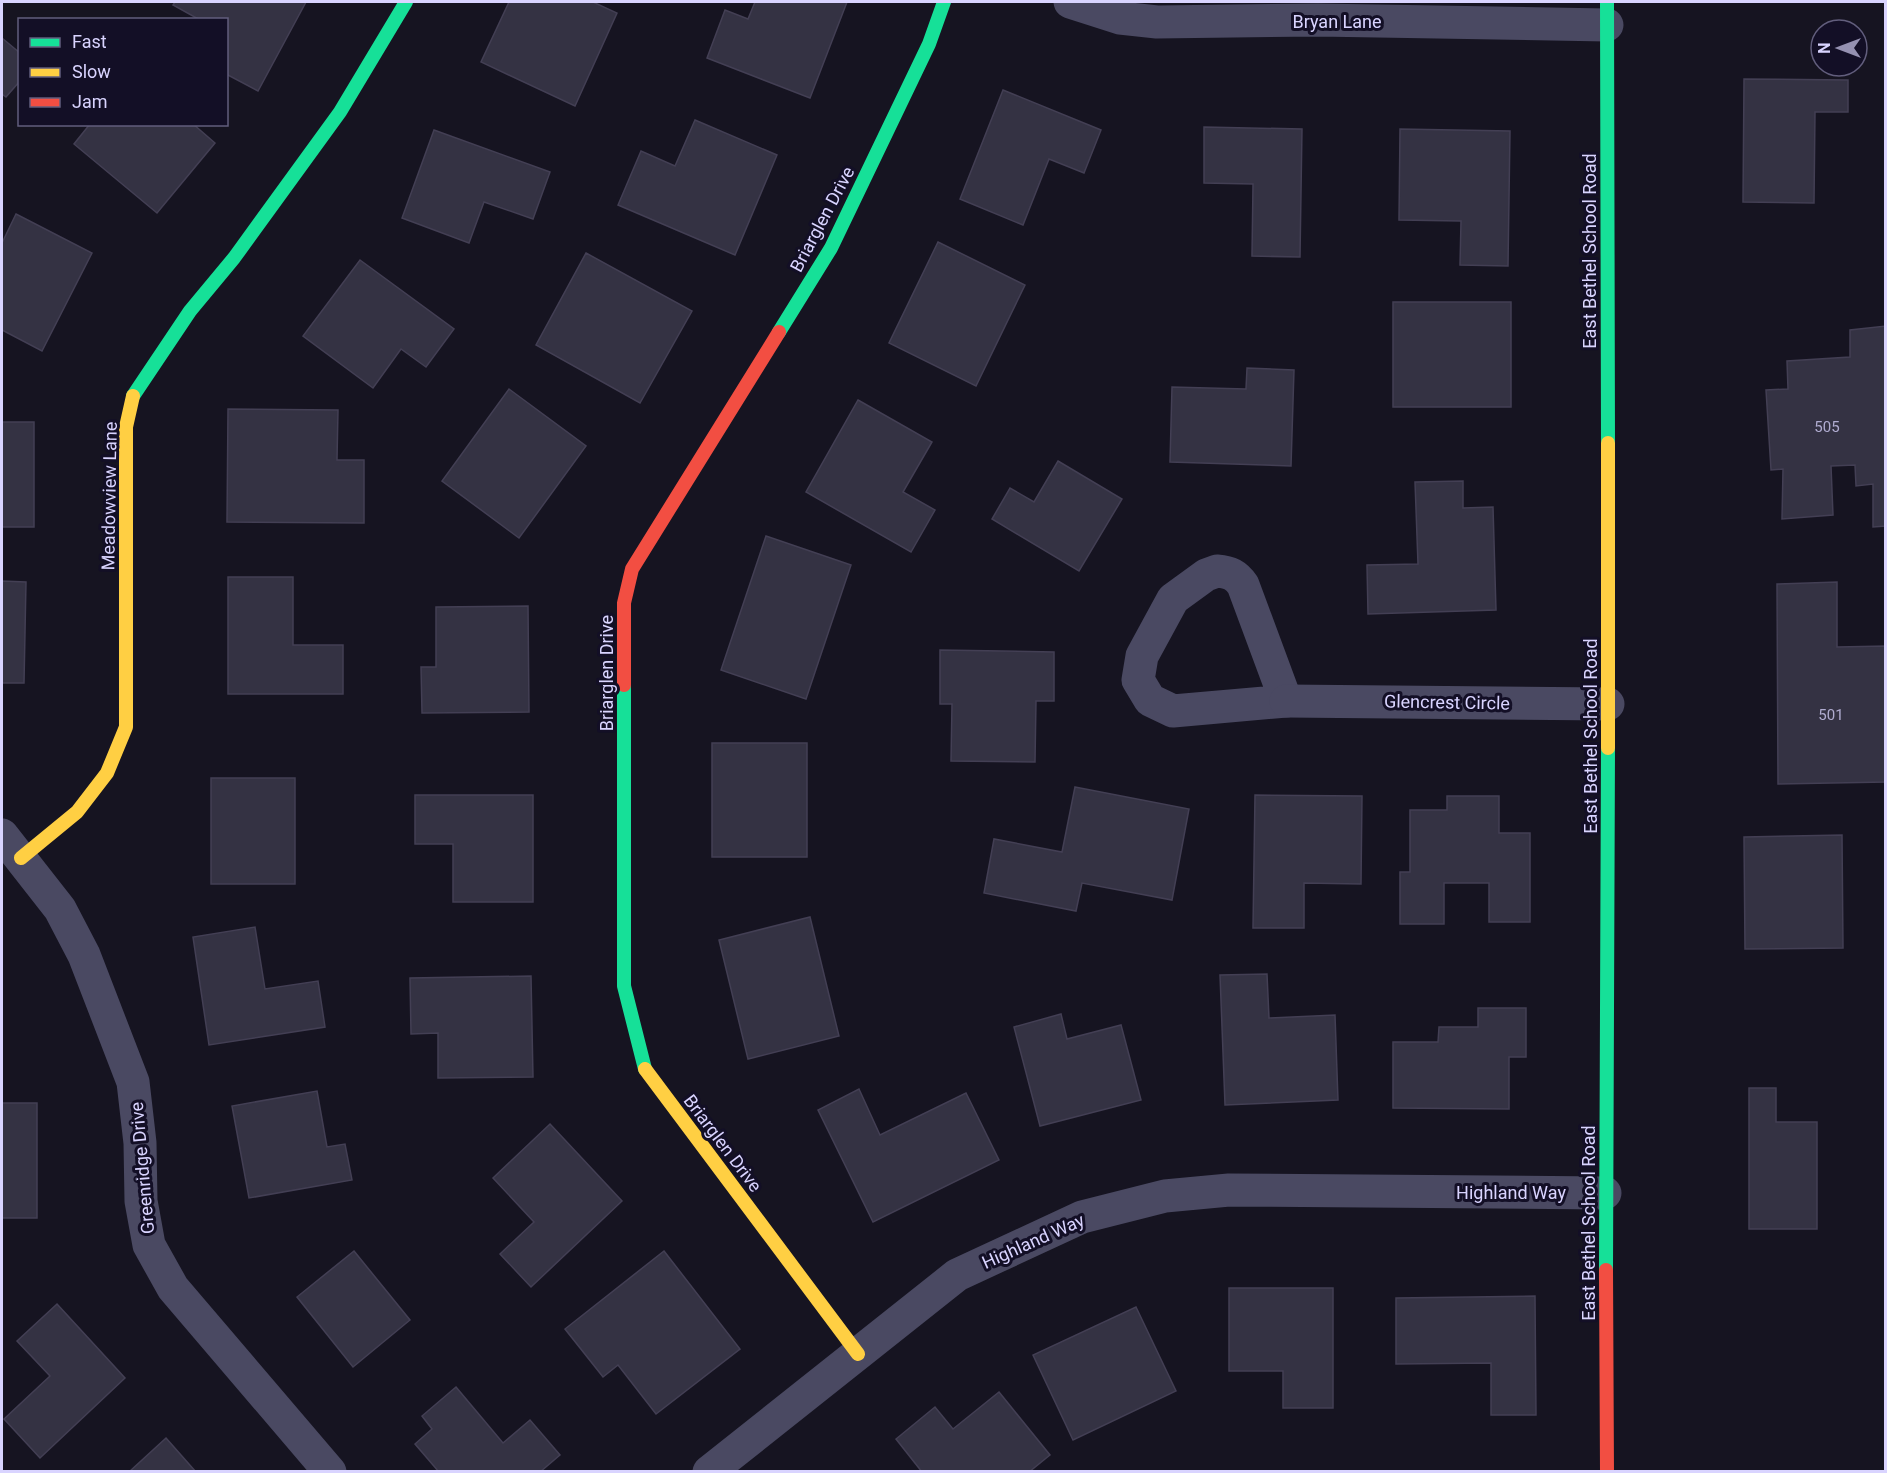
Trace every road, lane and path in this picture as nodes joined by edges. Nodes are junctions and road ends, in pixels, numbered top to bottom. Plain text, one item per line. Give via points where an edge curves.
1 (406, 2) edge
2 (944, 2) edge
3 (1070, 2) edge
4 (1607, 13) edge
5 (1286, 701) junction
6 (1608, 704) junction
7 (11, 846) edge
8 (1605, 1193) junction
9 (858, 1354) junction
10 (330, 1472) edge
11 (709, 1472) edge
12 (1607, 1472) edge

1 - 7 street, Meadowview Lane via 340,112 234,258 190,311 132,397 126,427 126,727 107,773 77,812
2 - 9 street, Briarglen Drive via 831,248 632,570 624,603 624,986 643,1066
3 - 4 street, Bryan Lane via 1120,18 1157,22
4 - 6 street, East Bethel School Road
5 - 5 street, Glencrest Circle via 1173,711 1150,700 1138,680 1142,656 1173,599 1217,571 1237,577
5 - 6 street, Glencrest Circle
6 - 8 street, East Bethel School Road
7 - 10 street, Greenridge Drive via 60,909 84,955 133,1082 141,1201 149,1245 173,1288
8 - 9 street, Highland Way via 1229,1190 1165,1197 1082,1217 957,1275
8 - 12 street, East Bethel School Road
9 - 11 street, Highland Way

